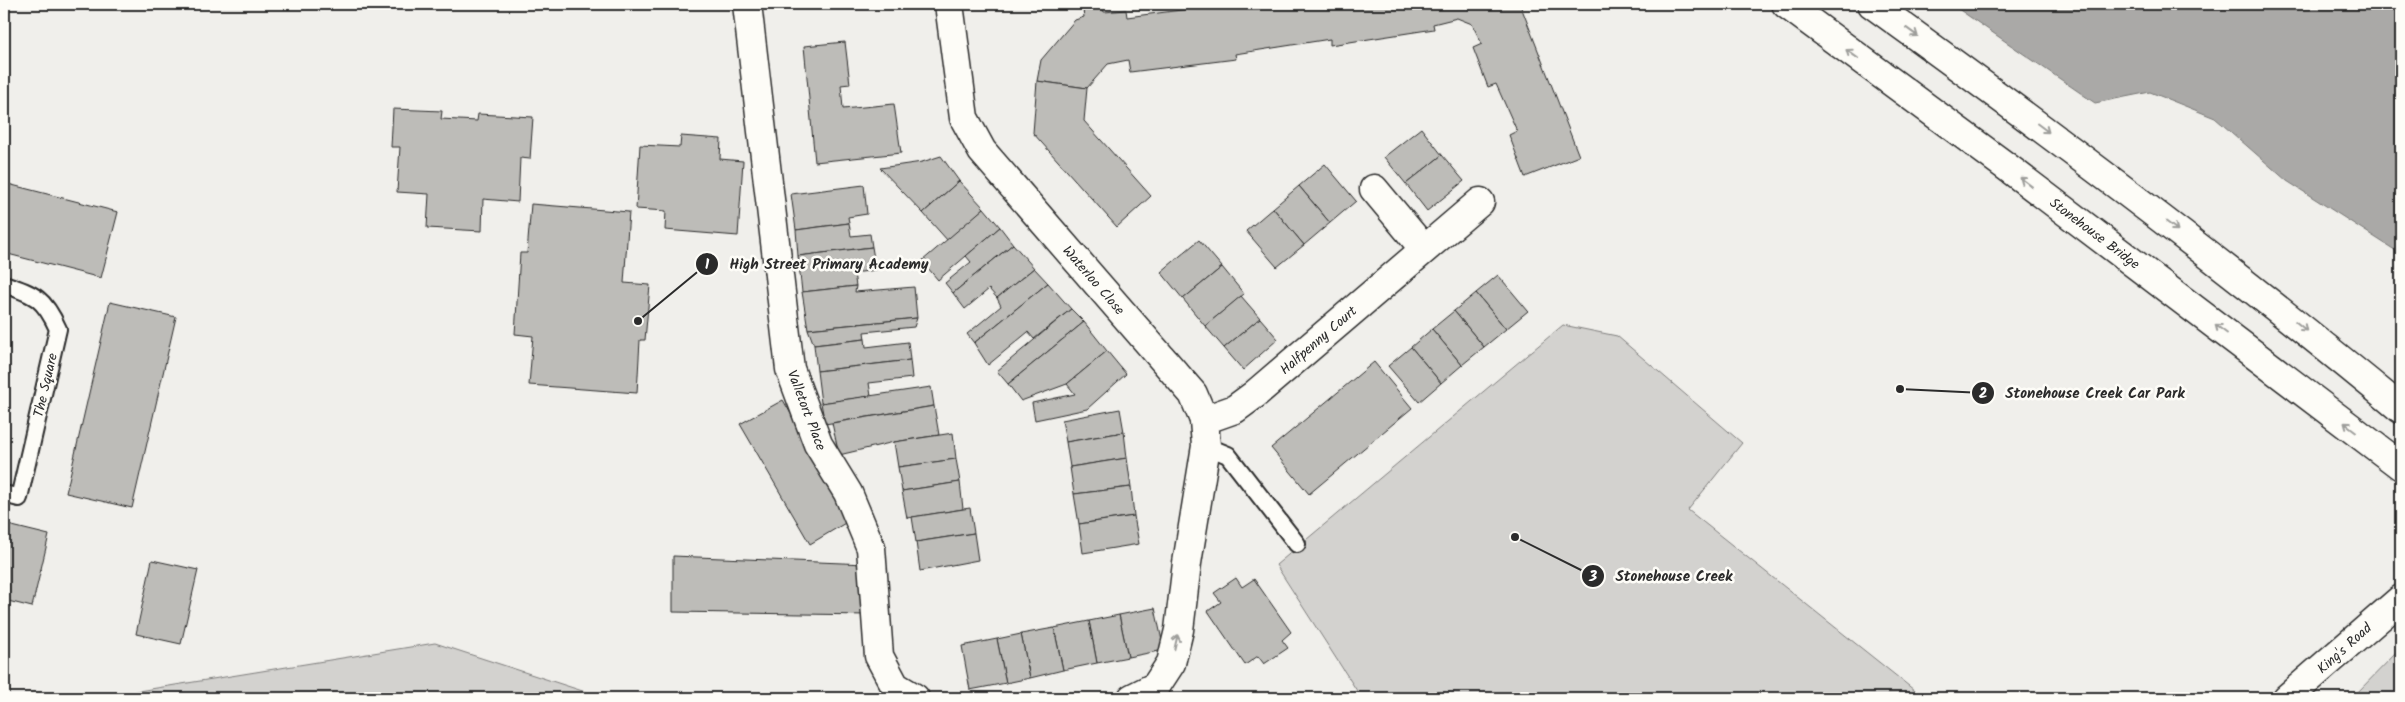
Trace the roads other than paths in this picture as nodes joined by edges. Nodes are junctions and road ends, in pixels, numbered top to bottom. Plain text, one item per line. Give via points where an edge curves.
1 (746, 4) edge
2 (950, 4) edge
3 (1786, 4) edge
4 (1872, 4) edge
5 (1374, 189) dead end
6 (1480, 202) dead end
7 (1424, 249) junction
8 (4, 284) edge
9 (2401, 409) edge
10 (1205, 433) junction
11 (2395, 461) edge
12 (4, 494) edge
13 (1297, 544) dead end
14 (2401, 599) edge
15 (915, 698) edge
16 (1132, 698) edge
17 (2287, 698) edge

1 - 15 street, Valletort Place via 790,370 818,444 848,493 871,548 879,656 895,686
2 - 10 street, Waterloo Close via 964,118 982,151 1193,394
11 -> 3 street, Stonehouse Bridge
4 -> 9 street via 2034,120 2287,314
5 - 7 street
6 - 7 street, Halfpenny Court
7 - 10 street, Halfpenny Court
8 - 12 lane, The Square via 30,293 49,308 58,330 18,498
10 - 13 lane via 1228,456
16 -> 10 street via 1156,686 1171,663 1179,630
14 - 17 street, King's Road

